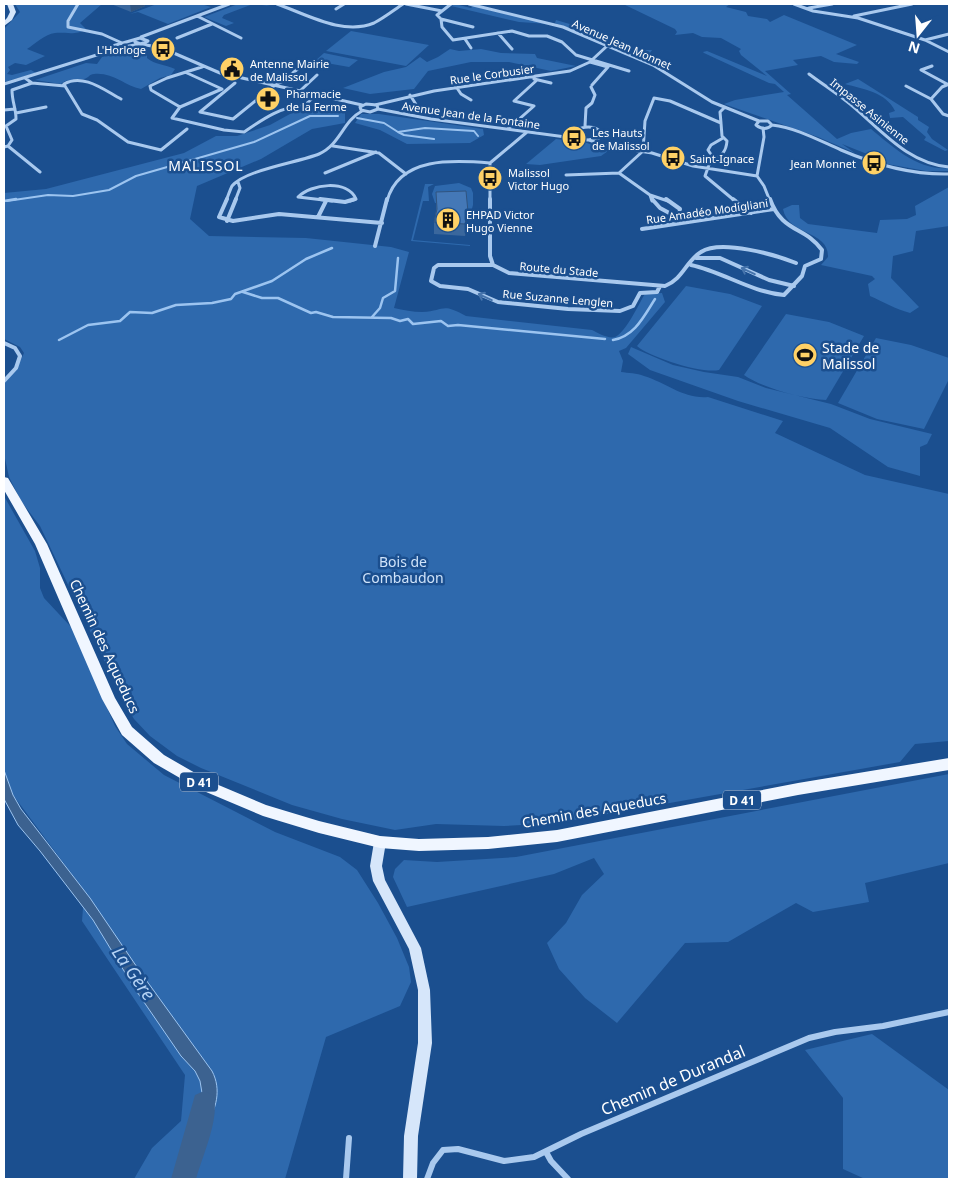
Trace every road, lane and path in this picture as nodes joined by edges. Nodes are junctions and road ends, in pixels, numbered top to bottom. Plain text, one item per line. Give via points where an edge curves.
1 (10, 4) edge
2 (78, 4) edge
3 (229, 4) edge
4 (276, 4) edge
5 (289, 4) edge
6 (344, 4) edge
7 (404, 4) edge
8 (452, 4) edge
9 (469, 4) edge
10 (794, 4) edge
11 (832, 4) edge
12 (912, 4) edge
13 (285, 5) junction
14 (336, 9) dead end
15 (806, 9) junction
16 (442, 11) junction
17 (197, 16) junction
18 (853, 16) junction
19 (441, 19) junction
20 (4, 24) edge
21 (212, 24) junction
22 (473, 27) dead end
23 (156, 31) junction
24 (498, 33) junction
25 (949, 34) edge
26 (140, 38) junction
27 (177, 38) dead end
28 (241, 38) dead end
29 (465, 39) junction
30 (135, 40) junction
31 (147, 40) junction
32 (925, 40) junction
33 (122, 43) junction
34 (141, 44) junction
35 (607, 46) junction
36 (471, 48) dead end
37 (163, 49) junction
38 (512, 50) dead end
39 (949, 52) edge
40 (593, 59) junction
41 (307, 62) dead end
42 (932, 66) dead end
43 (202, 67) junction
44 (50, 70) junction
45 (629, 72) dead end
46 (187, 73) junction
47 (809, 74) dead end
48 (317, 75) dead end
49 (526, 77) junction
50 (25, 78) junction
51 (537, 80) junction
52 (32, 83) junction
53 (235, 83) dead end
54 (551, 83) dead end
55 (4, 84) edge
56 (948, 84) edge
57 (276, 85) junction
58 (65, 86) junction
59 (906, 86) dead end
60 (457, 88) junction
61 (301, 90) junction
62 (318, 93) junction
63 (410, 95) junction
64 (121, 99) dead end
65 (931, 99) junction
66 (471, 100) dead end
67 (375, 104) junction
68 (362, 105) junction
69 (417, 106) dead end
70 (46, 107) dead end
71 (180, 107) junction
72 (724, 107) junction
73 (378, 109) junction
74 (4, 110) edge
75 (16, 111) junction
76 (362, 111) junction
77 (949, 116) edge
78 (758, 121) junction
79 (721, 123) junction
80 (772, 125) junction
81 (585, 126) junction
82 (763, 128) junction
83 (188, 129) dead end
84 (508, 129) junction
85 (527, 132) junction
86 (563, 136) junction
87 (723, 138) junction
88 (588, 140) junction
89 (333, 146) junction
90 (6, 147) edge
91 (644, 151) junction
92 (377, 152) junction
93 (714, 159) junction
94 (490, 163) junction
95 (949, 167) edge
96 (707, 168) junction
97 (40, 172) dead end
98 (325, 173) dead end
99 (619, 173) junction
100 (406, 174) junction
101 (949, 174) edge
102 (566, 175) dead end
103 (757, 176) junction
104 (238, 182) junction
105 (650, 195) junction
106 (326, 201) junction
107 (774, 209) junction
108 (751, 213) junction
109 (680, 216) junction
110 (318, 217) junction
111 (227, 221) junction
112 (686, 222) junction
113 (382, 223) junction
114 (642, 229) dead end
115 (375, 246) dead end
116 (696, 258) junction
117 (796, 263) dead end
118 (493, 265) junction
119 (691, 265) junction
120 (660, 286) junction
121 (794, 286) junction
122 (4, 343) edge
123 (4, 381) edge
124 (4, 481) edge
125 (949, 764) edge
126 (380, 842) junction
127 (949, 1012) edge
128 (349, 1138) dead end
129 (546, 1152) junction
130 (346, 1179) edge
131 (410, 1179) edge
132 (427, 1179) edge
133 (568, 1179) edge

1 - 20 street via 13,12
2 - 33 street via 68,28 102,34
3 - 17 street
4 - 13 street
5 - 13 street
6 - 14 street
7 - 13 street via 369,25 345,27
7 - 16 street
8 - 16 street
9 - 35 street, Avenue Jean Monnet via 563,27
10 - 15 street
11 - 15 street
12 - 18 street
15 - 18 street
16 - 19 street via 437,15
17 - 21 street
17 - 23 street
18 - 32 street
19 - 22 street
19 - 29 street via 442,27 451,39
21 - 27 street
21 - 28 street
23 - 26 street
23 - 31 street
24 - 29 street
24 - 38 street
24 - 40 street via 512,31 529,36 550,36 575,54
25 - 32 street
26 - 30 street
26 - 31 street
29 - 36 street
30 - 33 street
30 - 34 street
31 - 34 street
31 - 37 street
32 - 39 street
33 - 44 street
34 - 37 street
34 - 44 street
35 - 40 street
35 - 72 street, Avenue Jean Monnet via 661,69
37 - 43 street
40 - 45 street
41 - 57 street
42 - 56 street via 921,70
43 - 46 street
43 - 57 street
44 - 50 street
46 - 71 street via 155,82 149,87
46 - 71 street via 222,89
47 - 95 street, Impasse Asinienne via 896,145 929,164
48 - 61 street
49 - 51 street
49 - 60 street, Rue le Corbusier
49 - 81 street, Rue le Corbusier via 570,71 590,62 609,68 591,86 595,95 586,108
50 - 52 street
50 - 55 street
51 - 54 street
51 - 84 street via 514,101 534,106
52 - 58 street
52 - 75 street via 12,90
53 - 57 street via 200,112 233,119
56 - 65 street
57 - 61 street
58 - 64 street via 68,81 80,80
58 - 83 street via 82,114 97,120 128,142 161,150
59 - 65 street
60 - 63 street, Rue le Corbusier
60 - 66 street
61 - 62 street
62 - 68 street
62 - 71 street via 304,106 289,106 244,132 172,118
63 - 67 street, Rue le Corbusier
63 - 69 street
65 - 77 street
67 - 68 street
67 - 73 street
68 - 76 street
70 - 75 street
72 - 78 street, Avenue Jean Monnet
72 - 79 street via 720,112
73 - 76 street, Avenue Jean de la Fontaine
73 - 84 street, Avenue Jean de la Fontaine
74 - 75 street
75 - 90 street via 15,121 6,128 12,140
76 - 89 street via 351,116
78 - 80 street, Avenue Jean Monnet via 768,121
78 - 82 street via 756,125
79 - 87 street
79 - 91 street via 670,101 654,98 645,121
80 - 82 street
80 - 101 street via 807,135 880,165 917,173
81 - 86 street
81 - 88 street via 603,134
82 - 103 street
84 - 85 street, Avenue Jean de la Fontaine
85 - 86 street, Avenue Jean de la Fontaine
85 - 94 street
86 - 88 street, Avenue Jean de la Fontaine
87 - 93 street via 708,150
87 - 93 street via 728,141 727,150
88 - 91 street, Avenue Jean de la Fontaine
89 - 92 street
89 - 104 street
90 - 97 street
91 - 96 street, Avenue Jean de la Fontaine
91 - 99 street
92 - 98 street
92 - 100 street
93 - 96 street
94 - 100 street via 441,161
94 - 118 street via 489,232
96 - 103 street, Avenue Jean de la Fontaine
96 - 108 street via 706,178
99 - 102 street
99 - 105 street
100 - 113 street via 392,184
103 - 107 street
104 - 111 street via 240,188
104 - 111 street via 231,188 220,217
105 - 109 street via 653,202 668,213
105 - 109 street via 664,198 680,209
106 - 106 street via 298,195 326,186 350,191 356,197 349,202
106 - 110 street
107 - 108 street, Rue Amadéo Modigliani
107 - 121 street via 786,225 817,242 822,250 819,262 805,266
108 - 112 street, Rue Amadéo Modigliani
109 - 112 street
110 - 111 street via 279,214
110 - 113 street
112 - 114 street, Rue Amadéo Modigliani
113 - 115 street
116 - 117 street, Route du Stade via 706,249 718,247
116 - 119 street, Route du Stade
121 -> 116 street via 769,280 720,258
118 - 120 street, Route du Stade via 515,274
120 -> 118 street, Rue Suzanne Lenglen via 657,292 640,294 633,306 620,311 498,302 468,289 440,286 431,281 438,265
119 - 120 street, Route du Stade via 671,285
119 - 121 street via 780,295
122 - 123 street via 15,348 20,356 16,368
124 - 126 main road, Chemin des Aqueducs / D 41 via 36,535 109,699 127,731 159,758 204,785 263,810 319,828
125 - 126 main road, Chemin des Aqueducs / D 41 via 798,789 557,836 478,843 419,845
126 - 131 street via 376,866 379,881 415,948 424,990 424,1043 411,1136
127 - 129 street, Chemin de Durandal via 809,1038 581,1134
128 - 130 street
129 - 132 street, Chemin de Durandal via 520,1161 503,1161 450,1148 437,1156
129 - 133 street

